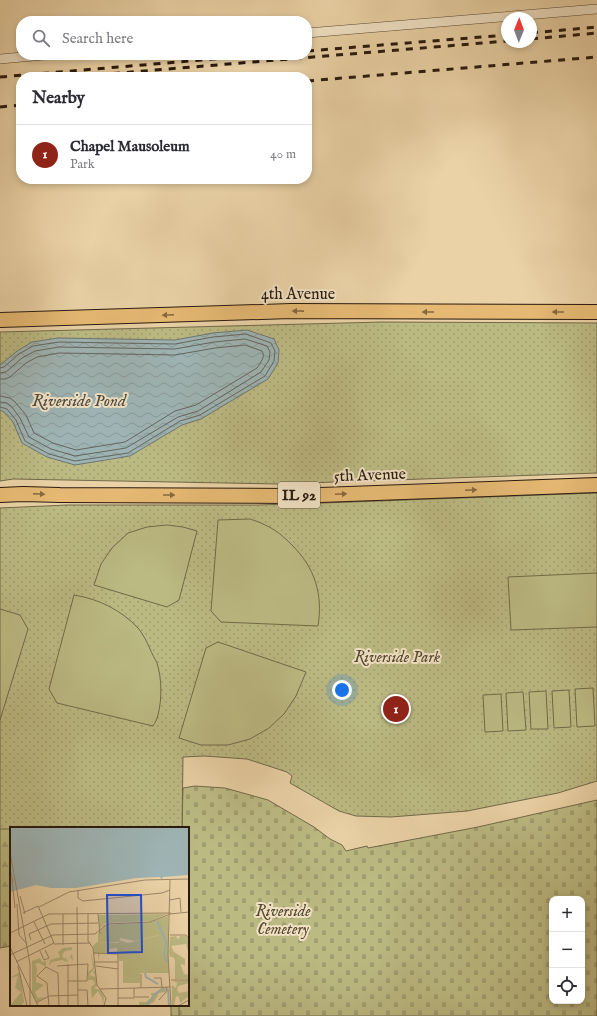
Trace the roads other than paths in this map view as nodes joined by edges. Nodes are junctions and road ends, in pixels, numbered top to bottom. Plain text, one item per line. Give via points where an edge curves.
1 (597, 9) edge
2 (312, 33) edge
3 (16, 58) edge
4 (0, 59) edge
5 (597, 312) edge
6 (0, 320) edge
7 (597, 485) edge
8 (0, 495) edge

1 - 2 street
3 - 4 street
5 -> 6 main road, 4th Avenue via 291,311
8 -> 7 main road, 5th Avenue / IL 92 via 292,496

